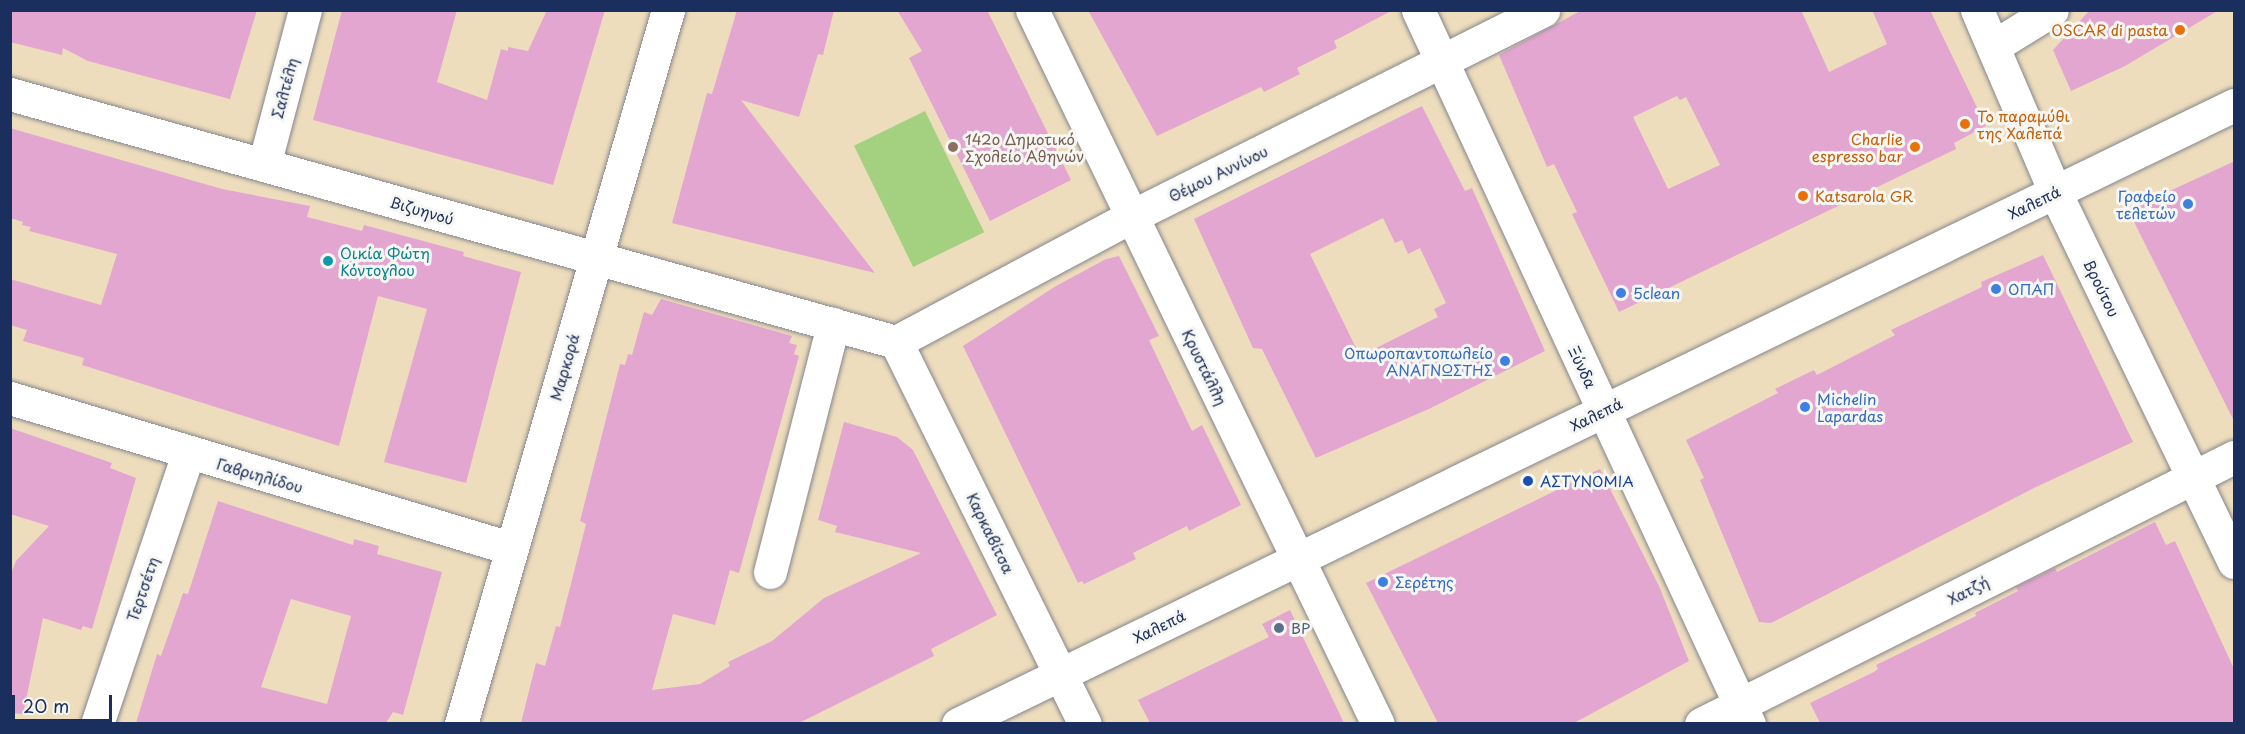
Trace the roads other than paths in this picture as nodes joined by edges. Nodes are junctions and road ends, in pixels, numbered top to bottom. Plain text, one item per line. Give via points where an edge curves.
1 (305, 10) edge
2 (668, 10) edge
3 (1032, 10) edge
4 (1418, 10) edge
5 (1543, 10) edge
6 (1977, 10) edge
7 (2052, 10) edge
8 (1994, 46) junction
9 (1442, 61) junction
10 (10, 94) edge
11 (2235, 105) edge
12 (264, 165) junction
13 (2055, 192) junction
14 (1132, 216) junction
15 (595, 258) junction
16 (833, 324) junction
17 (896, 342) junction
18 (10, 398) edge
19 (1603, 411) junction
20 (188, 454) junction
21 (2235, 457) edge
22 (2194, 476) junction
23 (510, 548) junction
24 (1298, 559) junction
25 (2235, 562) edge
26 (770, 572) dead end
27 (1061, 674) junction
28 (1744, 714) edge
29 (97, 723) edge
30 (461, 723) edge
31 (958, 723) edge
32 (1085, 723) edge
33 (1378, 723) edge
34 (1701, 723) edge

1 - 12 street, Σαλτέλη
2 - 15 street, Μαρκορά
3 - 14 street, Κρυστάλλη
4 - 9 street, Ξύνδα
5 - 9 street, Θέμου Αννίνου
6 - 8 street, Βρούτου
7 - 8 street
8 - 13 street, Βρούτου
9 - 14 street, Θέμου Αννίνου
9 - 19 street, Ξύνδα
10 - 12 street, Βιζυηνού
11 - 13 street, Χαλεπά
12 - 15 street, Βιζυηνού
13 - 19 street, Χαλεπά
13 - 22 street, Βρούτου
14 - 17 street, Θέμου Αννίνου
14 - 24 street, Κρυστάλλη
15 - 16 street, Βιζυηνού
15 - 23 street, Μαρκορά
16 - 17 street, Βιζυηνού
16 - 26 street
17 - 27 street, Καρκαβίτσα
18 - 20 street, Γαβριηλίδου
19 - 24 street, Χαλεπά
19 - 28 street, Ξύνδα
20 - 23 street, Γαβριηλίδου
20 - 29 street, Τερτσέτη
21 - 22 street, Χατζή
22 - 25 street, Βρούτου
22 - 28 street, Χατζή
23 - 30 street, Μαρκορά
24 - 27 street, Χαλεπά
24 - 33 street, Κρυστάλλη
27 - 31 street, Χαλεπά
27 - 32 street, Καρκαβίτσα
28 - 34 street, Χατζή

